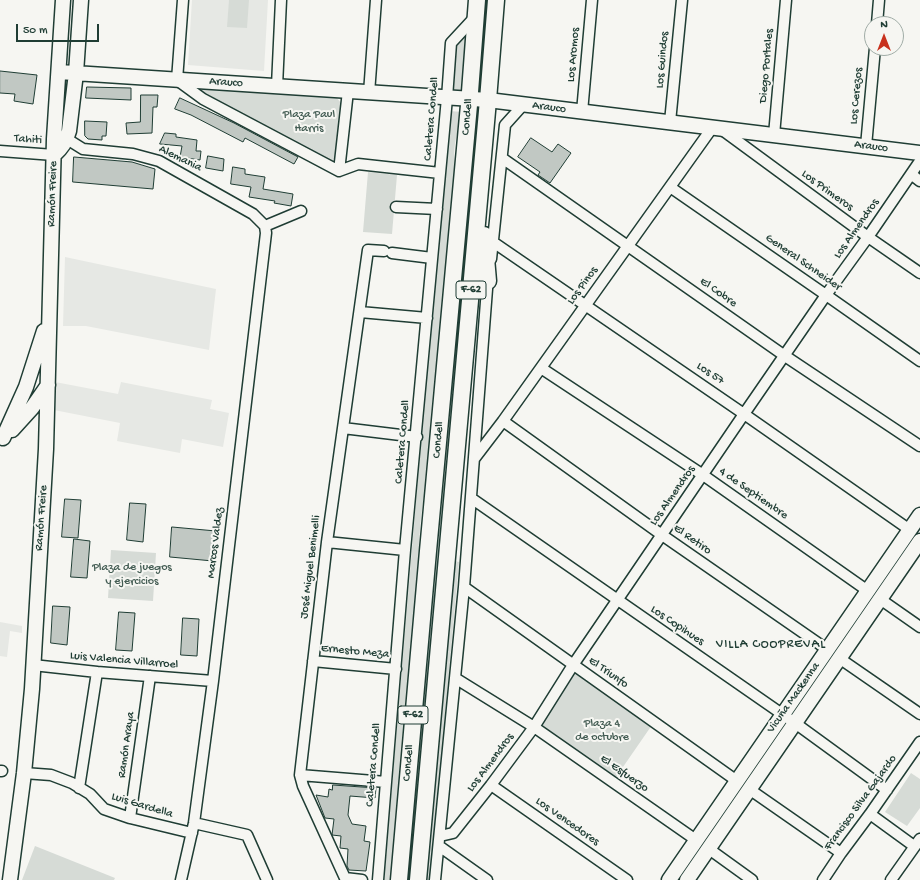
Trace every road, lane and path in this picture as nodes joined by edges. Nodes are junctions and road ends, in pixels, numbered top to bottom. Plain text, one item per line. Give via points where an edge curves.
1 (63, 0) edge
2 (81, 0) edge
3 (183, 0) edge
4 (281, 0) edge
5 (376, 0) edge
6 (496, 0) edge
7 (592, 0) edge
8 (682, 0) edge
9 (786, 0) edge
10 (879, 0) edge
11 (477, 8) edge
12 (878, 16) edge
13 (874, 56) edge
14 (59, 72) junction
15 (76, 73) junction
16 (177, 80) junction
17 (277, 86) junction
18 (348, 91) junction
19 (369, 93) junction
20 (447, 98) junction
21 (470, 99) junction
22 (488, 100) junction
23 (523, 105) junction
24 (582, 112) junction
25 (55, 120) junction
26 (670, 122) junction
27 (716, 128) junction
28 (774, 135) junction
29 (67, 139) junction
30 (866, 146) junction
31 (0, 151) edge
32 (920, 153) edge
33 (54, 155) junction
34 (502, 158) junction
35 (920, 161) edge
36 (339, 172) junction
37 (440, 173) junction
38 (911, 174) junction
39 (920, 181) edge
40 (670, 187) junction
41 (480, 193) junction
42 (396, 207) dead end
43 (437, 209) junction
44 (301, 212) dead end
45 (265, 226) junction
46 (868, 237) junction
47 (493, 242) junction
48 (628, 246) junction
49 (432, 258) junction
50 (920, 273) edge
51 (488, 281) junction
52 (826, 295) junction
53 (49, 303) junction
54 (585, 306) junction
55 (360, 312) junction
56 (427, 318) junction
57 (785, 356) junction
58 (920, 361) edge
59 (541, 368) junction
60 (48, 385) junction
61 (28, 413) junction
62 (744, 414) junction
63 (47, 421) junction
64 (503, 421) junction
65 (343, 428) junction
66 (417, 437) junction
67 (2, 440) edge
68 (920, 446) edge
69 (474, 459) junction
70 (703, 475) junction
71 (471, 498) junction
72 (920, 515) edge
73 (910, 530) junction
74 (662, 535) junction
75 (920, 541) edge
76 (327, 542) junction
77 (405, 550) junction
78 (464, 587) junction
79 (868, 591) junction
80 (880, 599) junction
81 (617, 600) junction
82 (920, 627) edge
83 (828, 650) junction
84 (839, 658) junction
85 (313, 661) junction
86 (573, 665) junction
87 (33, 666) junction
88 (396, 669) junction
89 (97, 672) junction
90 (150, 676) junction
91 (455, 678) junction
92 (213, 680) junction
93 (783, 714) junction
94 (920, 714) edge
95 (795, 723) junction
96 (534, 727) junction
97 (920, 742) edge
98 (24, 773) junction
99 (300, 775) junction
100 (737, 781) junction
101 (386, 782) junction
102 (491, 785) junction
103 (79, 788) junction
104 (749, 789) junction
105 (887, 790) junction
106 (870, 814) junction
107 (130, 818) junction
108 (194, 823) junction
109 (192, 833) junction
110 (440, 836) junction
111 (696, 840) junction
112 (917, 842) edge
113 (439, 846) junction
114 (709, 849) junction
115 (841, 853) junction
116 (261, 866) junction
117 (10, 880) edge
118 (181, 880) edge
119 (258, 880) edge
120 (267, 880) edge
121 (362, 880) edge
122 (378, 880) edge
123 (399, 880) edge
124 (418, 880) edge
125 (436, 880) edge
126 (487, 880) edge
127 (627, 880) edge
128 (668, 880) edge
129 (687, 880) edge
130 (752, 880) edge
131 (823, 880) edge
132 (890, 880) edge

1 - 14 main road, Ramón Freire
2 - 15 main road
3 - 16 street
4 - 17 street
5 - 19 street
6 - 22 main road, Condell / F-62
7 - 24 street, Los Aromos
8 - 26 street, Los Guindos
9 - 28 street, Diego Portales
10 - 12 street
11 - 20 street, Caletera Condell via 451,43
11 - 21 main road, Condell / F-62
13 - 30 street, Los Cerezos
14 - 15 main road, Arauco
14 - 25 main road, Ramón Freire
15 - 16 main road, Arauco
15 - 29 main road
16 - 17 main road, Arauco
16 - 36 street, Arauco via 203,99
17 - 18 main road, Arauco
18 - 19 main road, Arauco
18 - 36 street
19 - 20 main road, Arauco
20 - 21 main road, Arauco
20 - 37 street, Caletera Condell
21 - 22 main road, Arauco
21 - 123 main road, Condell / F-62
22 - 23 main road, Arauco
22 - 41 main road, Condell / F-62
23 - 24 main road, Arauco
23 - 34 street via 505,125
24 - 26 main road, Arauco
25 - 29 main road
25 - 33 main road, Ramón Freire
26 - 27 main road, Arauco
27 - 28 main road, Arauco
27 - 40 street, Los Pinos
27 - 46 street, Los Primeros
28 - 30 main road, Arauco
29 - 33 main road, Ramón Freire
29 - 45 street, Alemania via 83,149 126,153 158,161 253,214
30 - 32 main road, Arauco
31 - 33 street, Tahiti
33 - 53 main road, Ramón Freire
34 - 47 street
34 - 48 street, El Cobre
35 - 38 street, Los Almendros
36 - 37 street via 358,164
37 - 43 street, Caletera Condell
38 - 39 street
38 - 46 street, Los Almendros
40 - 48 street, Los Pinos
40 - 52 street, General Schneider
41 - 51 main road
41 - 124 main road, Condell / F-62
42 - 43 street
43 - 49 street, Caletera Condell
44 - 45 street
45 - 92 street, Marcos Valdez via 266,245
46 - 50 street, Los Primeros
46 - 52 street, Los Almendros
47 - 51 street
47 - 54 street, Los 57
48 - 54 street, Los Pinos
48 - 57 street, El Cobre
49 - 55 street, José Miguel Benimelli via 368,250
49 - 56 street, Caletera Condell
51 - 69 street
52 - 57 street, Los Almendros
52 - 58 street, General Schneider
53 - 60 main road, Ramón Freire
53 - 67 main road via 43,336 33,366 16,412
54 - 59 street, Los Pinos
54 - 62 street, Los 57
55 - 56 street
55 - 65 street, José Miguel Benimelli
56 - 66 street, Caletera Condell
57 - 62 street, Los Almendros
57 - 68 street, El Cobre
59 - 64 street, Los Pinos
59 - 70 street, 4 de Septiembre
60 - 61 main road
60 - 63 main road, Ramón Freire
61 - 63 main road
61 - 67 main road
62 - 70 street, Los Almendros
62 - 73 street, Los 57
63 - 87 main road, Ramón Freire
64 - 69 street, Los Pinos
64 - 74 street, El Retiro
65 - 66 street
65 - 76 street, José Miguel Benimelli
66 - 77 street, Caletera Condell
69 - 71 street
70 - 74 street, Los Almendros
70 - 79 street, 4 de Septiembre
71 - 78 street
71 - 81 street, Los Copihues
72 - 73 main road, Vicuña Mackenna
73 - 79 main road, Vicuña Mackenna
74 - 81 street, Los Almendros
74 - 83 street, El Retiro
75 - 80 main road, Vicuña Mackenna
76 - 77 street
76 - 85 street, José Miguel Benimelli
77 - 88 street, Caletera Condell
78 - 86 street, El Triunfo
78 - 91 street
79 - 83 main road, Vicuña Mackenna
80 - 82 street
80 - 84 main road, Vicuña Mackenna
81 - 86 street, Los Almendros
81 - 93 street, Los Copihues
83 - 93 main road, Vicuña Mackenna
84 - 94 street
84 - 95 main road, Vicuña Mackenna
85 - 88 street, Ernesto Meza
85 - 99 street, José Miguel Benimelli
86 - 96 street, Los Almendros
86 - 100 street, El Triunfo
87 - 89 street, Luis Valencia Villarroel
87 - 98 main road, Ramón Freire
88 - 101 street, Caletera Condell
89 - 90 street, Luis Valencia Villarroel
89 - 103 street
90 - 92 street, Luis Valencia Villarroel
90 - 107 street, Ramón Araya
91 - 96 street, El Esfuerzo
91 - 110 street
92 - 108 street, Marcos Valdez
93 - 95 street, Los Copihues
93 - 100 main road, Vicuña Mackenna
95 - 104 main road, Vicuña Mackenna
95 - 105 street, Los Copihues
96 - 102 street, Los Almendros
96 - 111 street, El Esfuerzo
97 - 105 street, Francisco Silva Gajardo
98 - 103 street, Luis Gardella via 51,775
98 - 117 main road, Ramón Freire
99 - 101 street
99 - 121 street, José Miguel Benimelli via 345,878
100 - 111 main road, Vicuña Mackenna
101 - 122 street, Caletera Condell
102 - 110 street, Los Almendros via 453,833
102 - 127 street, Los Vencedores
103 - 107 street, Luis Gardella via 90,794 104,809
104 - 114 main road, Vicuña Mackenna
104 - 115 street
105 - 106 street, Francisco Silva Gajardo
106 - 112 street
106 - 115 street, Francisco Silva Gajardo
107 - 109 street, Luis Gardella
108 - 109 street, Marcos Valdez
108 - 116 street via 247,835
109 - 118 street, Marcos Valdez
110 - 113 street
111 - 128 main road, Vicuña Mackenna
112 - 132 street
113 - 125 street
113 - 126 street
114 - 129 main road, Vicuña Mackenna
114 - 130 street
115 - 131 street, Francisco Silva Gajardo
116 - 119 street
116 - 120 street

